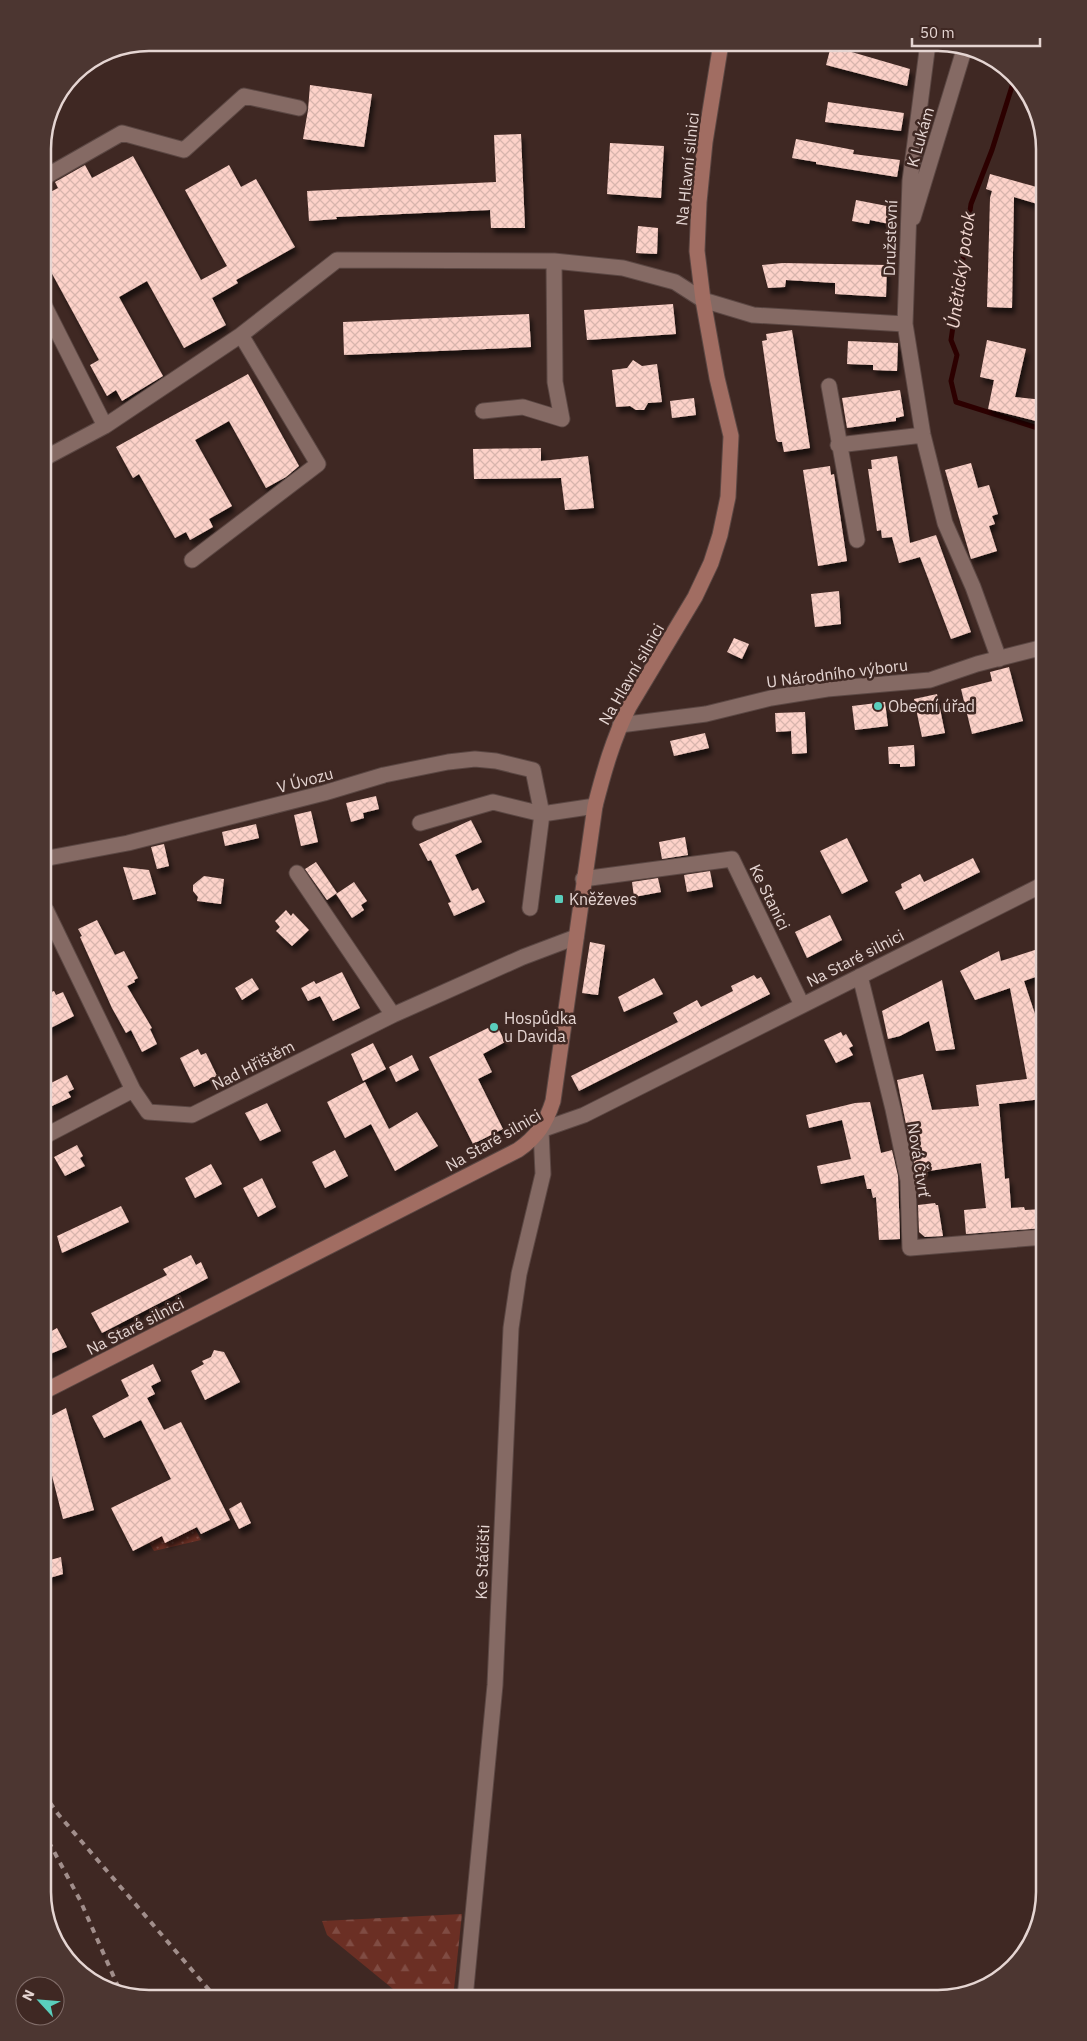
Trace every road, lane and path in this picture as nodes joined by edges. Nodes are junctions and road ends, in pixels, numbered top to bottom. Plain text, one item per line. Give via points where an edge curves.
1 (720, 51) edge
2 (927, 51) edge
3 (963, 54) edge
4 (299, 108) dead end
5 (51, 173) edge
6 (908, 234) junction
7 (554, 262) junction
8 (703, 300) junction
9 (51, 319) edge
10 (905, 324) junction
11 (241, 335) junction
12 (829, 386) dead end
13 (483, 411) dead end
14 (105, 426) junction
15 (923, 435) junction
16 (838, 445) junction
17 (51, 455) edge
18 (857, 540) dead end
19 (192, 560) dead end
20 (1036, 649) edge
21 (999, 659) junction
22 (620, 725) junction
23 (594, 806) junction
24 (542, 814) junction
25 (420, 823) dead end
26 (51, 858) edge
27 (297, 873) dead end
28 (583, 879) junction
29 (1036, 888) edge
30 (530, 908) dead end
31 (51, 920) edge
32 (576, 937) junction
33 (860, 976) junction
34 (802, 1005) junction
35 (393, 1015) junction
36 (133, 1090) junction
37 (541, 1130) junction
38 (51, 1133) edge
39 (1036, 1237) edge
40 (51, 1387) edge
41 (467, 1990) edge

1 - 8 street, Na Hlavní silnici via 699,202 697,251
2 - 6 street, Družstevní via 910,181
3 - 6 street, K Lukám
4 - 5 street via 244,96 184,150 122,133
6 - 10 street, Družstevní
7 - 8 street via 623,268 675,282
7 - 11 street via 337,260
7 - 13 street via 555,382 562,418 523,407
8 - 10 street via 753,315
8 - 22 street, Na Hlavní silnici via 731,436 728,497 711,563 695,597
9 - 14 street
10 - 15 street, Družstevní
11 - 14 street
11 - 19 street via 318,464
12 - 16 street
14 - 17 street
15 - 16 street
15 - 21 street, Družstevní via 945,523
16 - 18 street
20 - 21 street, U Národního výboru
21 - 22 street, U Národního výboru via 930,680 771,698 706,714
22 - 23 street, Na Hlavní silnici
23 - 24 street
23 - 28 street, Na Hlavní silnici
24 - 25 street via 493,802
24 - 26 street, V Úvozu via 533,770 475,759 384,775 128,844
24 - 30 street
27 - 35 street
28 - 32 street, Na Hlavní silnici
28 - 34 street, Ke Stanici via 732,859
29 - 33 street, Na Staré silnici
31 - 36 street, Nad Hřištěm
32 - 35 street, Nad Hřištěm
32 - 37 street, Na Hlavní silnici via 554,1095
33 - 34 street, Na Staré silnici
33 - 39 street, Nová Čtvrť via 908,1180 910,1248
34 - 37 street, Na Staré silnici via 584,1115
35 - 36 street, Nad Hřištěm via 192,1115 148,1112
36 - 38 street
37 - 40 street, Na Staré silnici via 518,1150
37 - 41 street, Ke Stáčišti via 543,1174 519,1274 511,1328 495,1686

